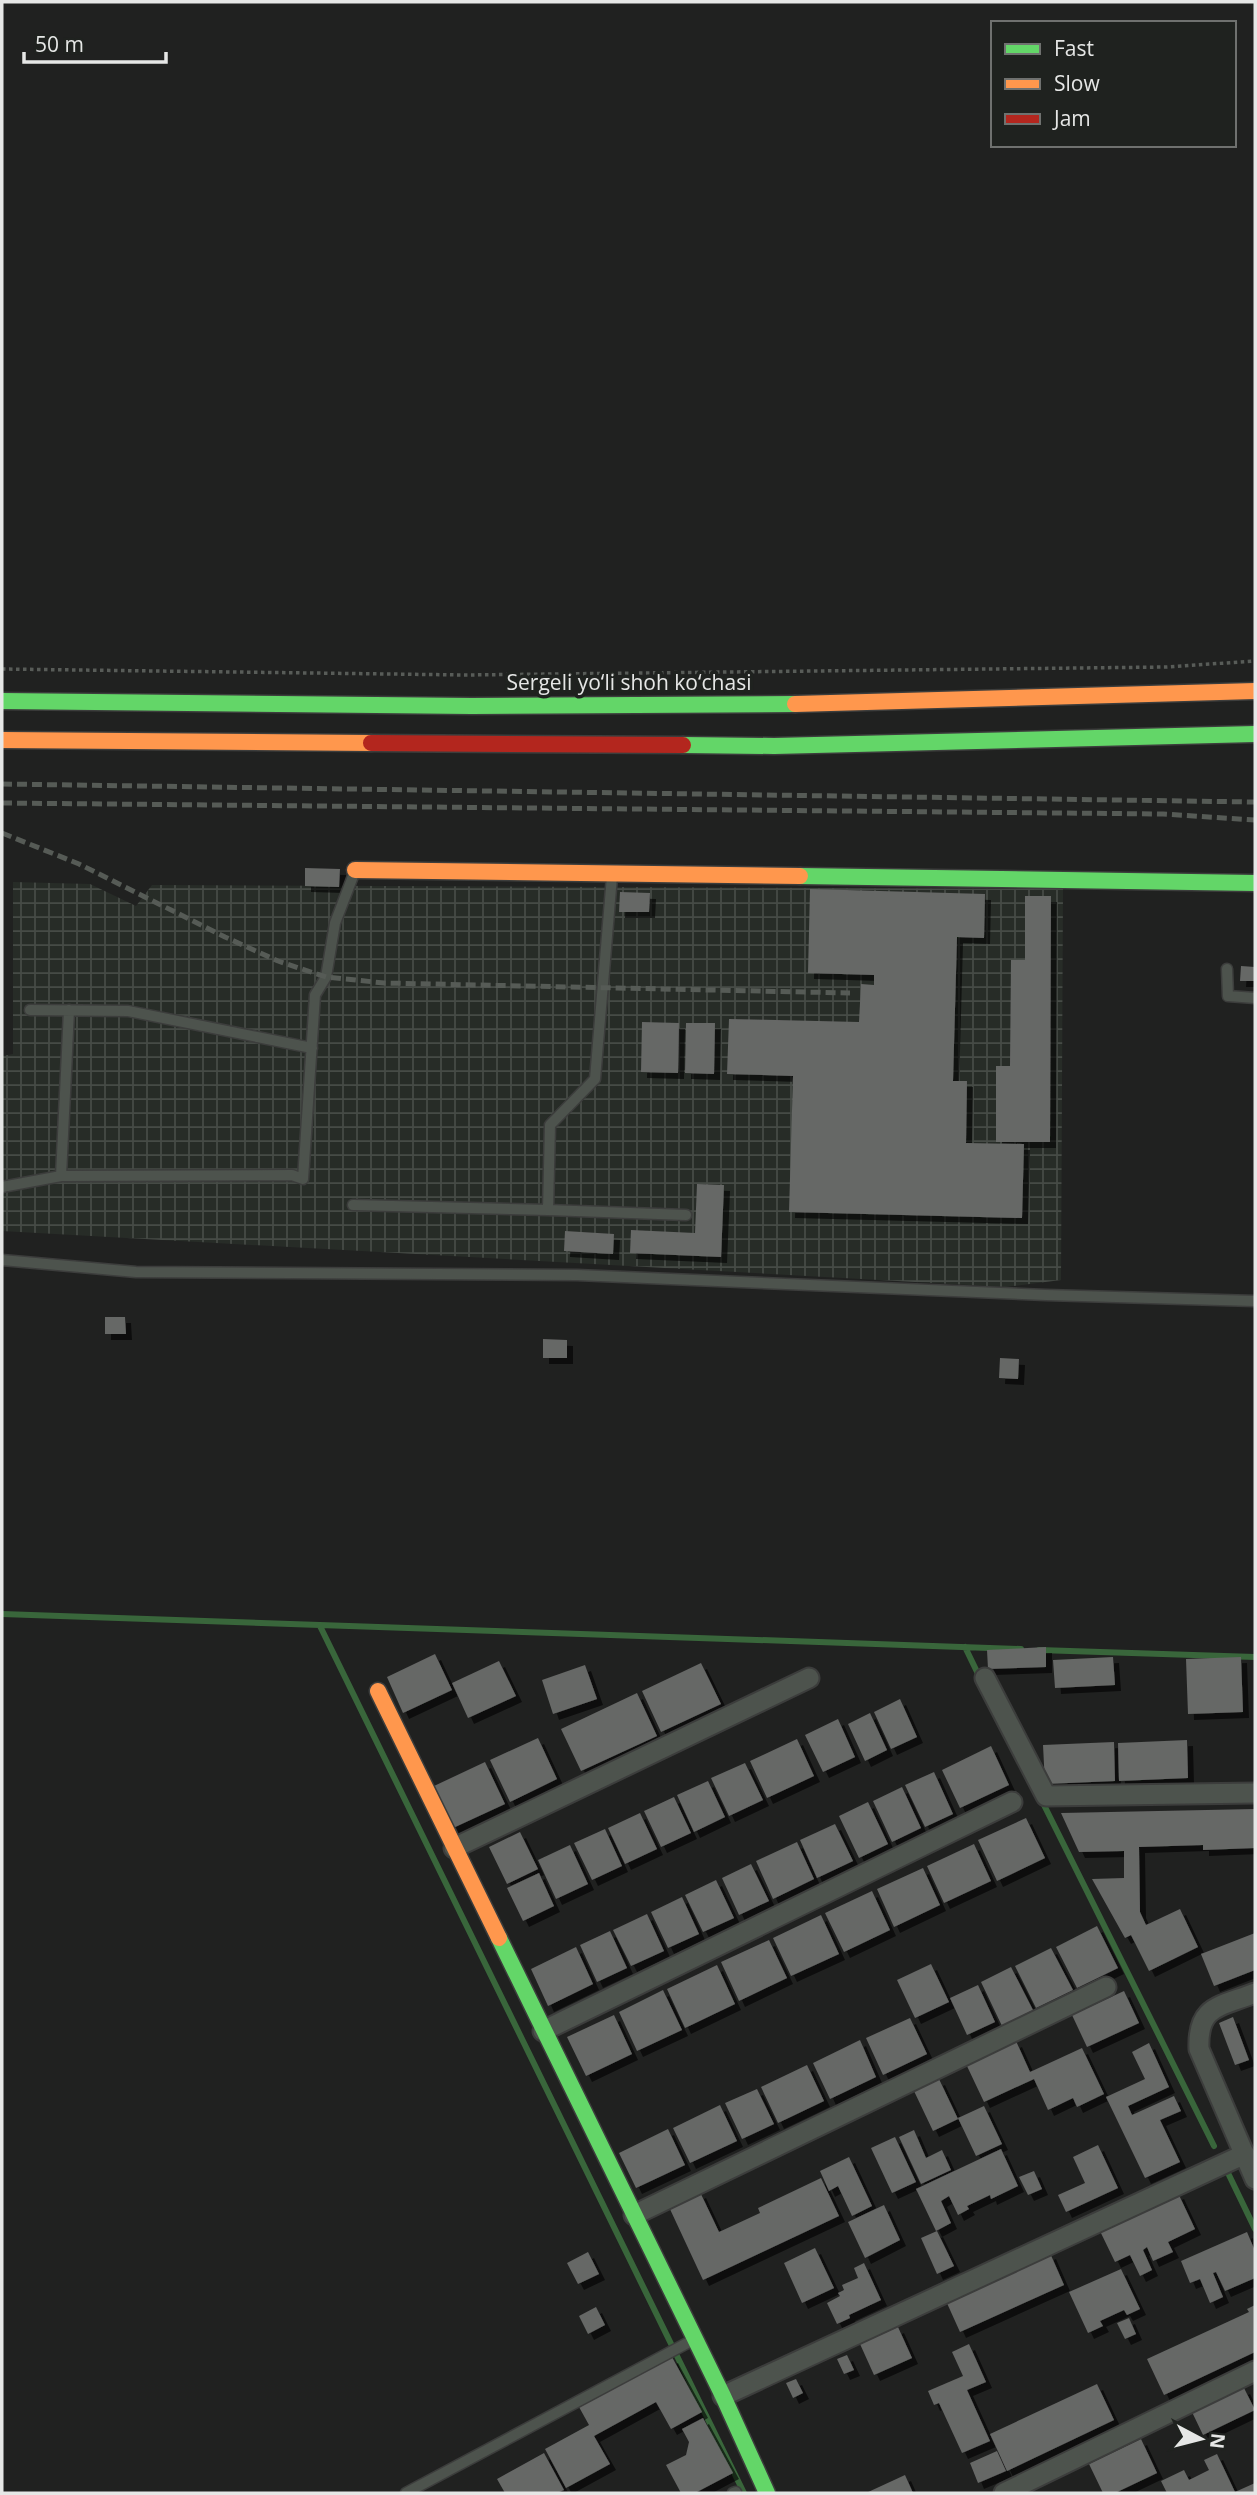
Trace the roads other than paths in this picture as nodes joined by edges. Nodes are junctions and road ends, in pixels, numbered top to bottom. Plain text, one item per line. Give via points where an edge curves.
1 (1255, 691) edge
2 (2, 701) edge
3 (1255, 734) edge
4 (2, 740) edge
5 (355, 870) joint
6 (612, 876) junction
7 (1255, 883) edge
8 (1227, 969) dead end
9 (1255, 998) edge
10 (30, 1010) dead end
11 (69, 1010) junction
12 (312, 1048) junction
13 (61, 1175) junction
14 (2, 1187) edge
15 (353, 1205) dead end
16 (548, 1209) junction
17 (686, 1215) dead end
18 (2, 1260) edge
19 (1255, 1301) edge
20 (809, 1678) dead end
21 (985, 1678) dead end
22 (378, 1691) dead end
23 (1255, 1793) edge
24 (1012, 1802) dead end
25 (454, 1848) junction
26 (1106, 1987) dead end
27 (1255, 1993) edge
28 (543, 2031) junction
29 (1245, 2154) junction
30 (1255, 2179) edge
31 (634, 2216) junction
32 (687, 2343) junction
33 (1255, 2371) edge
34 (723, 2396) junction
35 (406, 2493) edge
36 (767, 2493) edge
37 (1004, 2493) edge

1 - 2 main road, Sergeli yo‘li shoh ko‘chasi via 780,705
3 - 4 main road via 774,746
5 - 6 main road
5 - 12 lane via 335,923 326,977 315,995
6 - 7 main road
6 - 16 lane via 595,1079 550,1125
8 - 9 lane via 1228,996
10 - 11 lane
11 - 12 lane via 128,1011
11 - 13 lane
12 - 13 lane via 303,1179 292,1175
13 - 14 lane
15 - 16 lane
16 - 17 lane
18 - 19 lane via 136,1272 577,1275
20 - 25 street
21 - 23 street via 1046,1796
22 - 25 main road
24 - 28 street
25 - 28 main road
26 - 31 street
27 - 29 street via 1212,2011 1202,2018 1198,2031 1199,2049
28 - 31 main road
29 - 30 street
29 - 34 street
31 - 32 main road
32 - 34 main road
32 - 35 lane
33 - 37 street
34 - 36 main road

